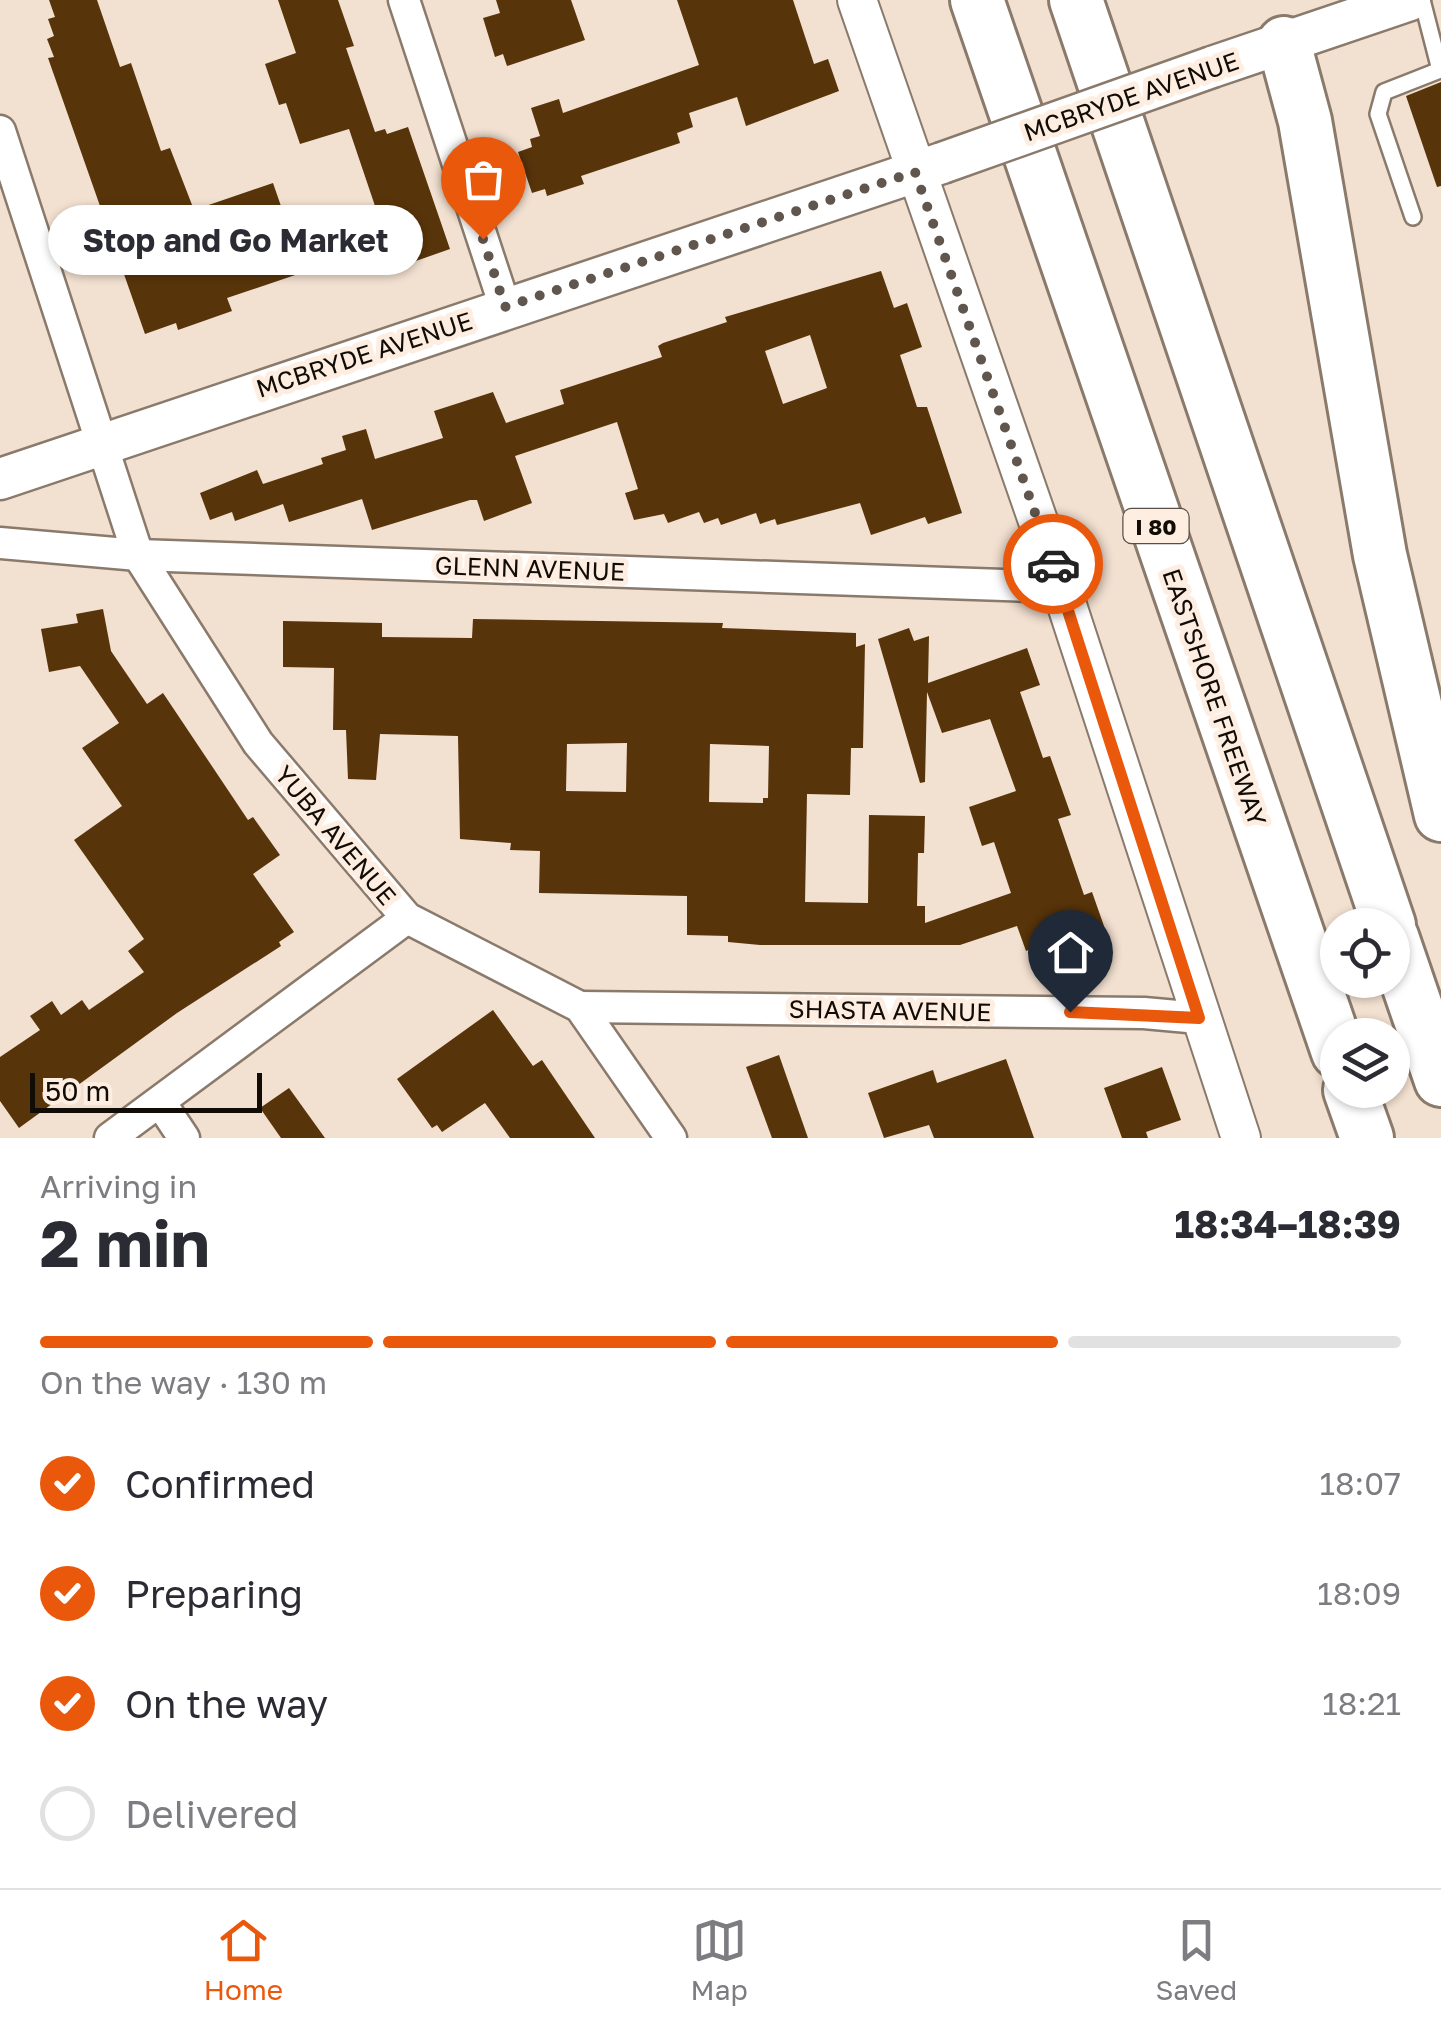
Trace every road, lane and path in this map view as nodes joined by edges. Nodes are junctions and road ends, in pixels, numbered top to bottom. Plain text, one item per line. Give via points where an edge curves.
1 (404, 0) edge
2 (857, 0) edge
3 (977, 0) edge
4 (1076, 0) edge
5 (1410, 0) edge
6 (1422, 0) edge
7 (1363, 8) edge
8 (1284, 43) junction
9 (0, 131) edge
10 (928, 167) junction
11 (1413, 217) dead end
12 (505, 307) junction
13 (103, 441) junction
14 (0, 479) edge
15 (0, 543) edge
16 (138, 555) junction
17 (1061, 588) junction
18 (1441, 815) edge
19 (1382, 908) edge
20 (406, 918) junction
21 (1410, 990) edge
22 (580, 1007) junction
23 (1199, 1018) junction
24 (1326, 1018) edge
25 (1441, 1080) edge
26 (160, 1102) junction
27 (1356, 1108) edge
28 (110, 1138) edge
29 (184, 1138) edge
30 (671, 1138) edge
31 (1240, 1138) edge
32 (1366, 1138) edge

1 - 12 street
2 - 10 street
3 - 24 highway, EASTSHORE FREEWAY / I 80
4 - 19 highway
5 - 7 main road, MCBRYDE AVENUE
6 - 11 lane via 1440,70 1384,92 1378,114
7 - 8 main road, MCBRYDE AVENUE
8 - 10 main road, MCBRYDE AVENUE, bridge
8 - 18 highway via 1305,121 1380,555
9 - 13 street, YUBA AVENUE
10 - 12 main road, MCBRYDE AVENUE
10 - 17 street
12 - 13 main road, MCBRYDE AVENUE
13 - 14 main road, MCBRYDE AVENUE
13 - 16 street, YUBA AVENUE
15 - 16 street, GLENN AVENUE
16 - 17 street, GLENN AVENUE
16 - 20 street, YUBA AVENUE via 258,743
17 - 23 street
20 - 22 street, YUBA AVENUE
20 - 26 street
21 - 25 highway
22 - 23 street, SHASTA AVENUE
22 - 30 street, YUBA AVENUE
23 - 31 street
26 - 28 street
26 - 29 street
27 - 32 highway

